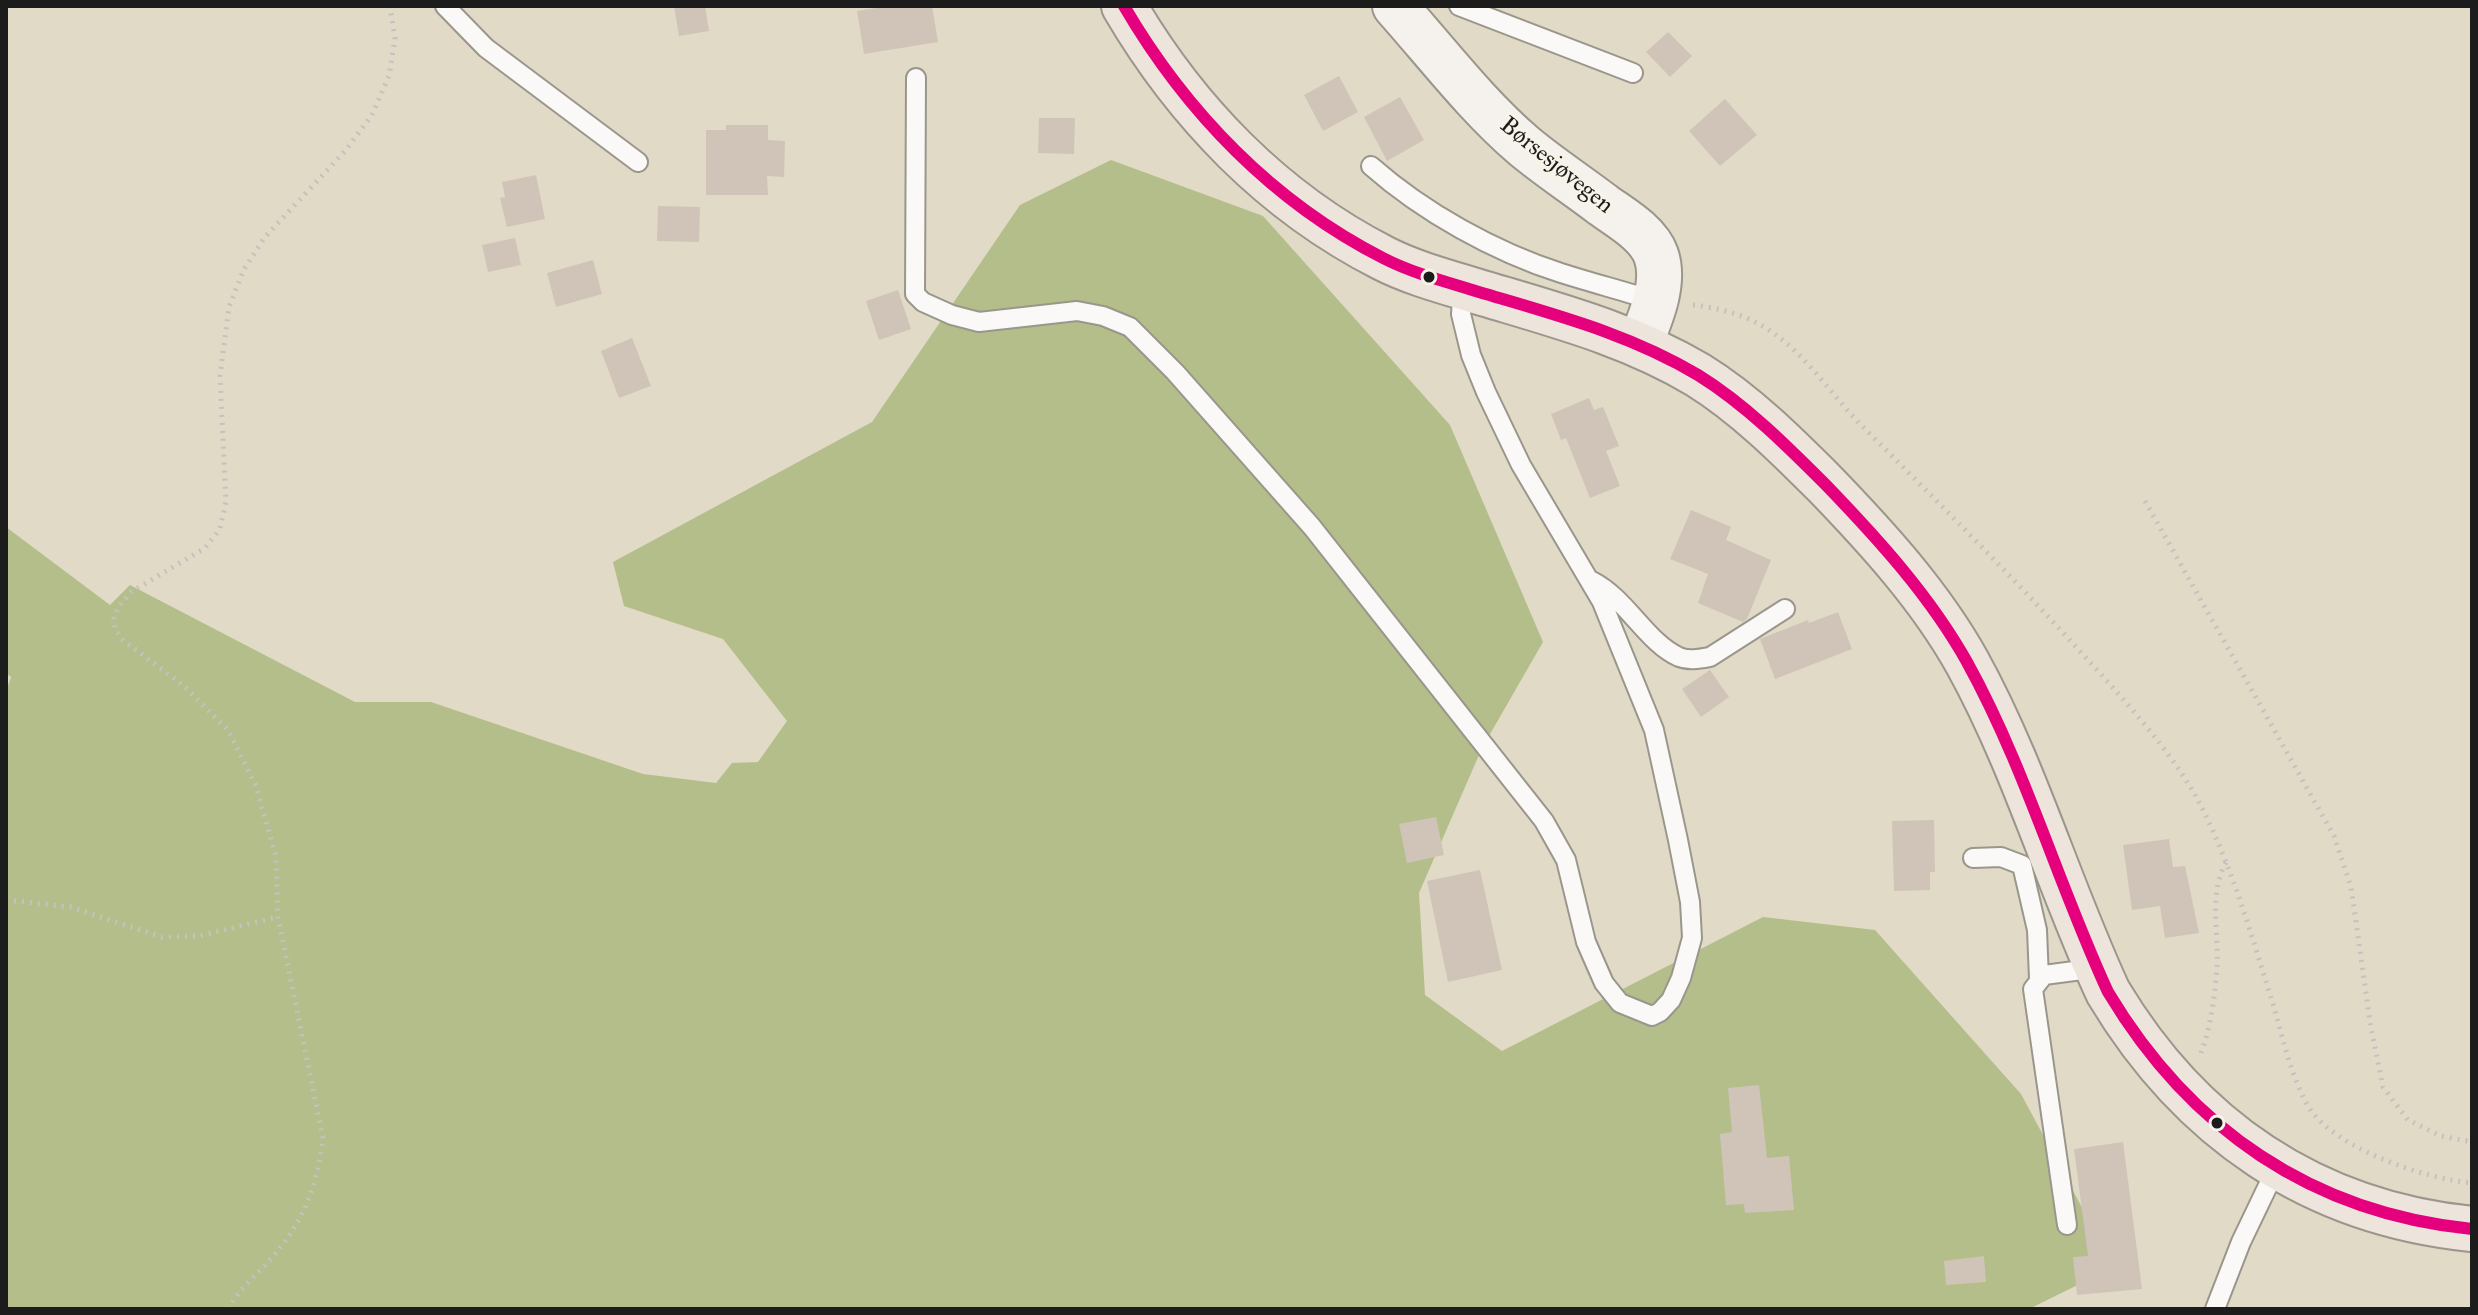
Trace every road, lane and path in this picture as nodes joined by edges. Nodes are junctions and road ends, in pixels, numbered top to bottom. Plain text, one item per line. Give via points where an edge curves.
1 (390, 6) edge
2 (1124, 6) edge
3 (1395, 6) edge
4 (1459, 6) edge
5 (449, 7) edge
6 (1633, 73) dead end
7 (916, 78) dead end
8 (638, 162) dead end
9 (1371, 166) dead end
10 (1463, 287) junction
11 (1655, 301) junction
12 (1640, 344) junction
13 (2145, 501) dead end
14 (1589, 580) junction
15 (1785, 609) dead end
16 (1973, 858) dead end
17 (2227, 861) dead end
18 (6, 900) edge
19 (278, 917) junction
20 (2096, 965) junction
21 (2039, 979) junction
22 (2176, 1086) junction
23 (2472, 1142) edge
24 (2277, 1167) junction
25 (2067, 1225) dead end
26 (2472, 1229) edge
27 (228, 1309) edge
28 (2215, 1309) edge

1 - 19 path via 395,39 389,76 372,115 265,237 244,269 229,307 220,376 226,502 220,529 205,548 131,592 114,618 123,640 184,686 228,730 256,786 276,857
2 - 10 main road via 1209,124 1278,190 1311,216 1387,260
3 - 11 main road, Børsesjøvegen via 1523,145 1648,242 1658,265
4 - 6 lane
5 - 8 lane via 486,48
7 - 14 lane via 915,294 952,315 979,322 1077,311 1130,327 1312,527 1544,821 1566,860 1586,942 1604,983 1620,1003 1652,1016 1671,1000 1681,978 1692,938 1690,902 1654,730
9 - 11 lane via 1424,209 1491,243 1558,273
10 - 12 main road
10 - 14 lane via 1461,314 1486,392 1521,465
11 - 12 main road, Børsesjøvegen
12 - 20 main road via 1708,382 1770,431 1865,525 1931,607 1988,701
13 - 23 path via 2334,836 2351,887 2383,1087 2408,1120 2441,1136
14 - 15 lane via 1606,588 1681,658 1710,657
16 - 21 lane via 2001,857 2022,865 2037,930
17 - 22 path via 2217,891 2217,964 2207,1036 2199,1058
18 - 19 path via 70,907 162,937 199,936
19 - 27 path via 323,1138 320,1170 299,1221
20 - 21 lane
20 - 22 main road via 2126,1022
21 - 25 lane via 2033,989
22 - 24 main road via 2225,1132
24 - 26 main road via 2344,1200 2399,1218
24 - 28 lane

